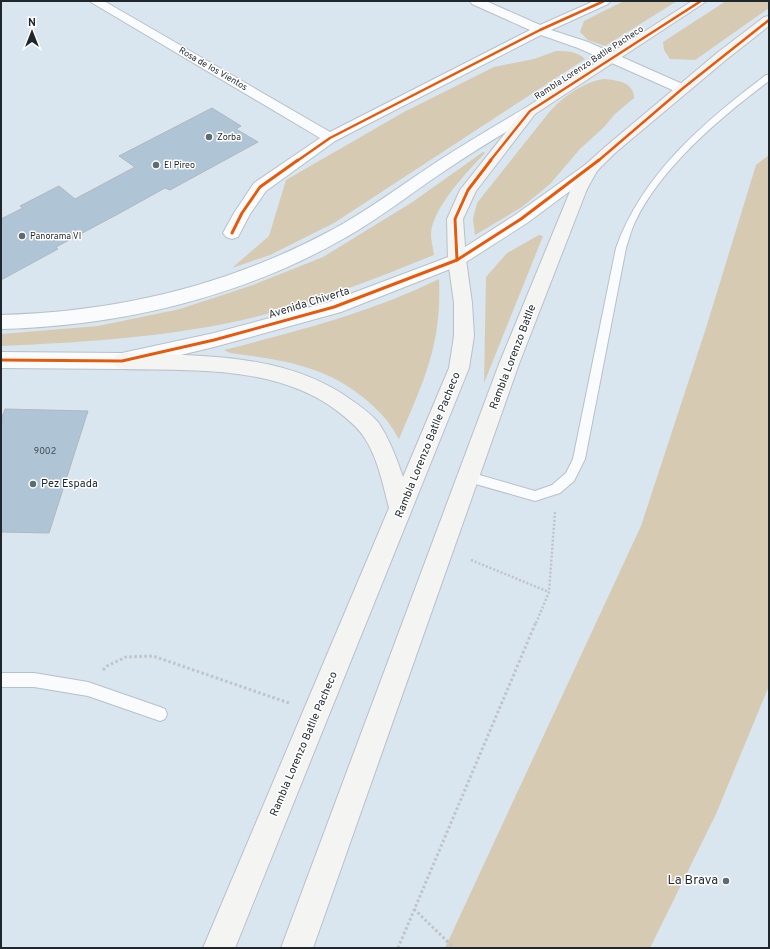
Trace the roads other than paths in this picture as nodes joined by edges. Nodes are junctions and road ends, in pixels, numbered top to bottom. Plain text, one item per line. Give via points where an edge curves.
1 (95, 1) edge
2 (476, 1) edge
3 (604, 1) edge
4 (701, 1) edge
5 (769, 20) edge
6 (540, 30) junction
7 (610, 58) junction
8 (769, 78) edge
9 (682, 89) junction
10 (530, 111) junction
11 (330, 138) junction
12 (591, 168) junction
13 (232, 233) dead end
14 (457, 260) junction
15 (1, 322) edge
16 (1, 360) edge
17 (122, 361) junction
18 (469, 476) junction
19 (402, 509) junction
20 (1, 680) edge
21 (160, 714) dead end
22 (219, 948) edge
23 (297, 948) edge

1 - 11 street, Rosa de los Vientos
2 - 6 street
3 - 6 street
4 - 7 main road, Rambla Lorenzo Batlle Pacheco
5 - 9 main road
6 - 7 street via 583,45
6 - 11 street
7 - 9 street
7 - 10 main road, Rambla Lorenzo Batlle Pacheco
8 - 18 lane via 732,104 666,169 634,216 621,248 579,460 570,476 556,488 535,496
9 - 12 main road
10 - 14 main road, Rambla Lorenzo Batlle Pacheco via 468,190 455,219
10 - 15 street via 322,243 247,276 178,298 104,313
11 - 13 street via 260,187
12 - 14 street, Avenida Chiverta via 521,219
12 - 18 main road, Rambla Lorenzo Batlle via 570,210 542,279
14 - 17 street, Avenida Chiverta via 334,307 214,340
14 - 19 main road, Rambla Lorenzo Batlle Pacheco via 464,330 459,368
16 - 17 street, Avenida Chiverta
17 - 19 main road via 225,366 278,372 301,379 323,390 342,402 372,431 384,453
18 - 23 main road, Rambla Lorenzo Batlle
19 - 22 main road, Rambla Lorenzo Batlle Pacheco
20 - 21 lane via 34,680 88,689

